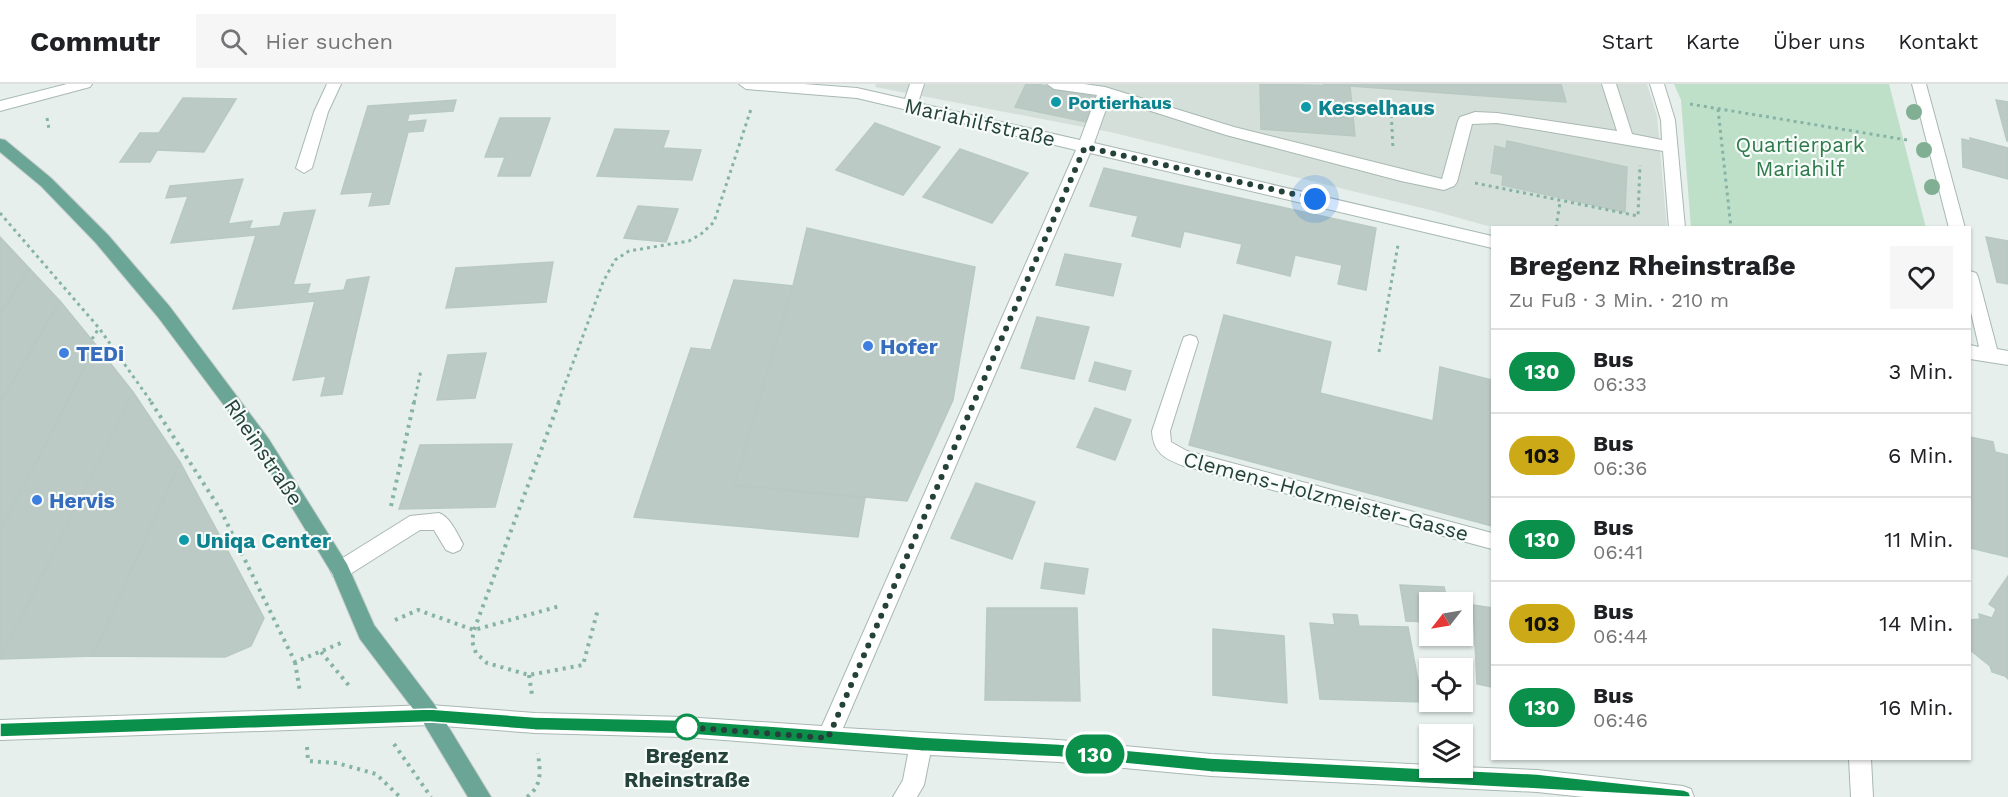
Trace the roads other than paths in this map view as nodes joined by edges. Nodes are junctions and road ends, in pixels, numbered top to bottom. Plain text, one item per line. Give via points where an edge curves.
1 (85, 84) edge
2 (334, 84) edge
3 (746, 84) edge
4 (917, 84) edge
5 (1054, 84) edge
6 (1610, 84) edge
7 (1657, 84) edge
8 (1919, 84) edge
9 (1105, 92) junction
10 (0, 106) edge
11 (910, 106) junction
12 (1633, 139) junction
13 (0, 144) edge
14 (1085, 147) junction
15 (1670, 147) junction
16 (304, 168) dead end
17 (1677, 226) edge
18 (1956, 226) edge
19 (1491, 242) edge
20 (1971, 281) edge
21 (1190, 342) dead end
22 (1971, 352) edge
23 (1990, 356) junction
24 (2008, 358) edge
25 (1491, 541) edge
26 (453, 544) dead end
27 (340, 570) junction
28 (430, 715) junction
29 (0, 730) edge
30 (828, 738) junction
31 (921, 744) junction
32 (1860, 760) edge
33 (480, 797) edge
34 (904, 797) edge
35 (1683, 797) edge
36 (1862, 797) edge

1 - 10 street
2 - 16 street
3 - 11 street, Mariahilfstraße via 858,93
4 - 11 street
5 - 9 street
6 - 12 street
7 - 15 street via 1668,120
8 - 18 street
9 - 12 street via 1231,131 1444,185 1449,182 1465,121 1475,117
9 - 14 street
11 - 14 street, Mariahilfstraße
12 - 15 street
13 - 27 main road, Rheinstraße via 46,182 102,239 164,312 262,443
14 - 19 street, Mariahilfstraße
14 - 30 street
15 - 17 street
20 - 23 street
21 - 25 street, Clemens-Holzmeister-Gasse via 1161,431 1165,450
22 - 23 street
23 - 24 street
26 - 27 street via 439,521 417,522
27 - 28 main road, Rheinstraße via 367,632
28 - 29 street
28 - 30 street
28 - 33 main road, Rheinstraße
30 - 31 street
31 - 34 street via 913,785
31 - 35 street via 1211,765 1537,782
32 - 36 street

